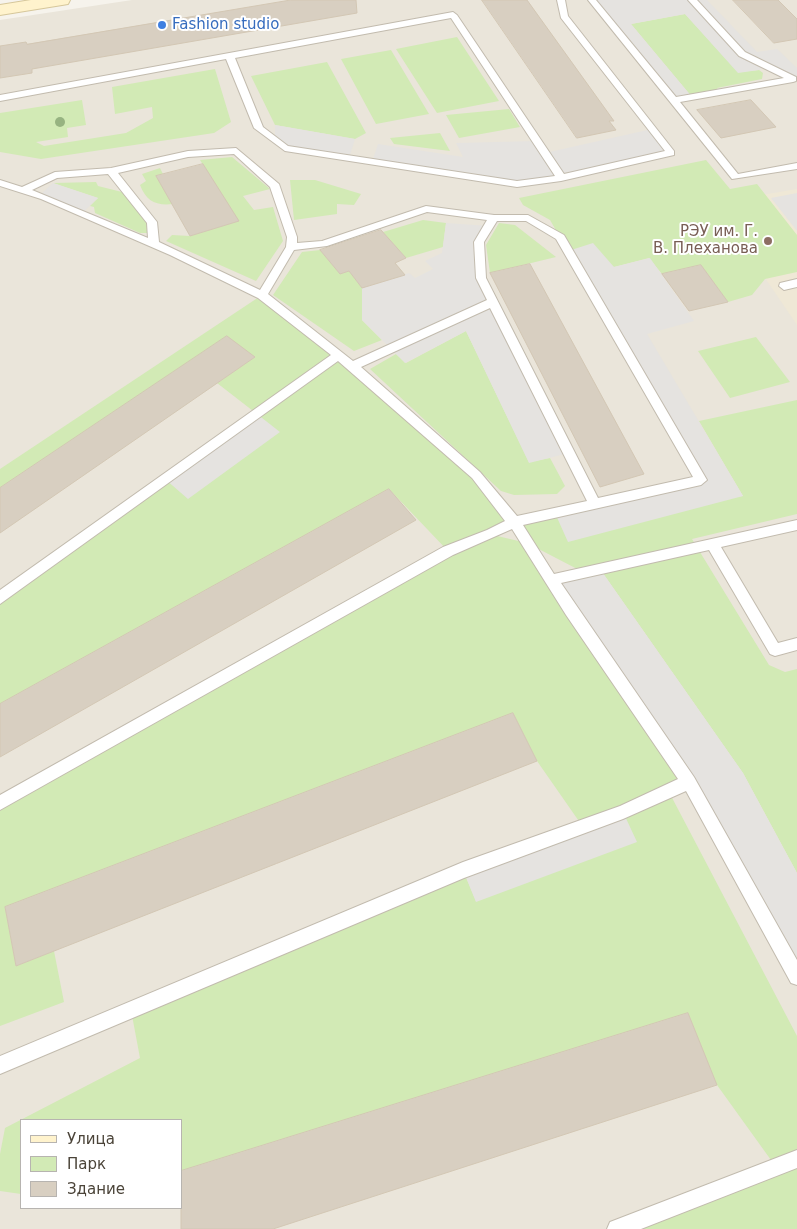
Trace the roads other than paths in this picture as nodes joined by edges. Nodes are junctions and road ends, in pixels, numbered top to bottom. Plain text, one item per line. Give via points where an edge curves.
1 (62, 0) edge
2 (561, 0) edge
3 (592, 0) edge
4 (692, 0) edge
5 (0, 10) edge
6 (230, 57) junction
7 (795, 79) edge
8 (0, 98) edge
9 (673, 100) junction
10 (797, 166) edge
11 (111, 171) junction
12 (561, 178) junction
13 (0, 183) edge
14 (23, 190) junction
15 (494, 218) junction
16 (154, 244) junction
17 (291, 247) junction
18 (797, 283) edge
19 (784, 286) dead end
20 (262, 295) junction
21 (493, 302) junction
22 (339, 355) junction
23 (352, 366) junction
24 (595, 504) junction
25 (514, 522) junction
26 (797, 525) edge
27 (712, 544) junction
28 (551, 580) junction
29 (0, 598) edge
30 (797, 644) edge
31 (689, 782) junction
32 (0, 804) edge
33 (797, 977) edge
34 (0, 1066) edge
35 (797, 1159) edge
36 (617, 1229) edge

1 - 5 street
2 - 12 lane via 564,16 671,152
3 - 9 lane
4 - 7 lane via 742,54
6 - 8 lane
6 - 12 lane via 259,128 285,148 517,184
6 - 12 lane via 453,14
7 - 9 lane
9 - 10 lane via 736,177
11 - 14 lane via 55,175
11 - 16 lane via 152,222
11 - 17 lane via 188,154 236,151 275,186 292,237
13 - 14 lane
14 - 16 lane
15 - 17 lane via 426,209 323,244
15 - 21 lane via 479,242 481,278
15 - 24 lane via 528,218 560,237 701,480
16 - 20 lane
17 - 20 lane
18 - 19 lane
20 - 22 lane
21 - 23 lane
21 - 24 lane
22 - 23 lane
22 - 29 lane
23 - 25 lane via 476,475
24 - 25 lane
25 - 28 lane
25 - 32 lane via 448,551
26 - 27 lane
27 - 28 lane
27 - 30 lane via 775,650
28 - 31 lane
31 - 33 lane
31 - 34 lane via 623,812 463,870
35 - 36 lane

